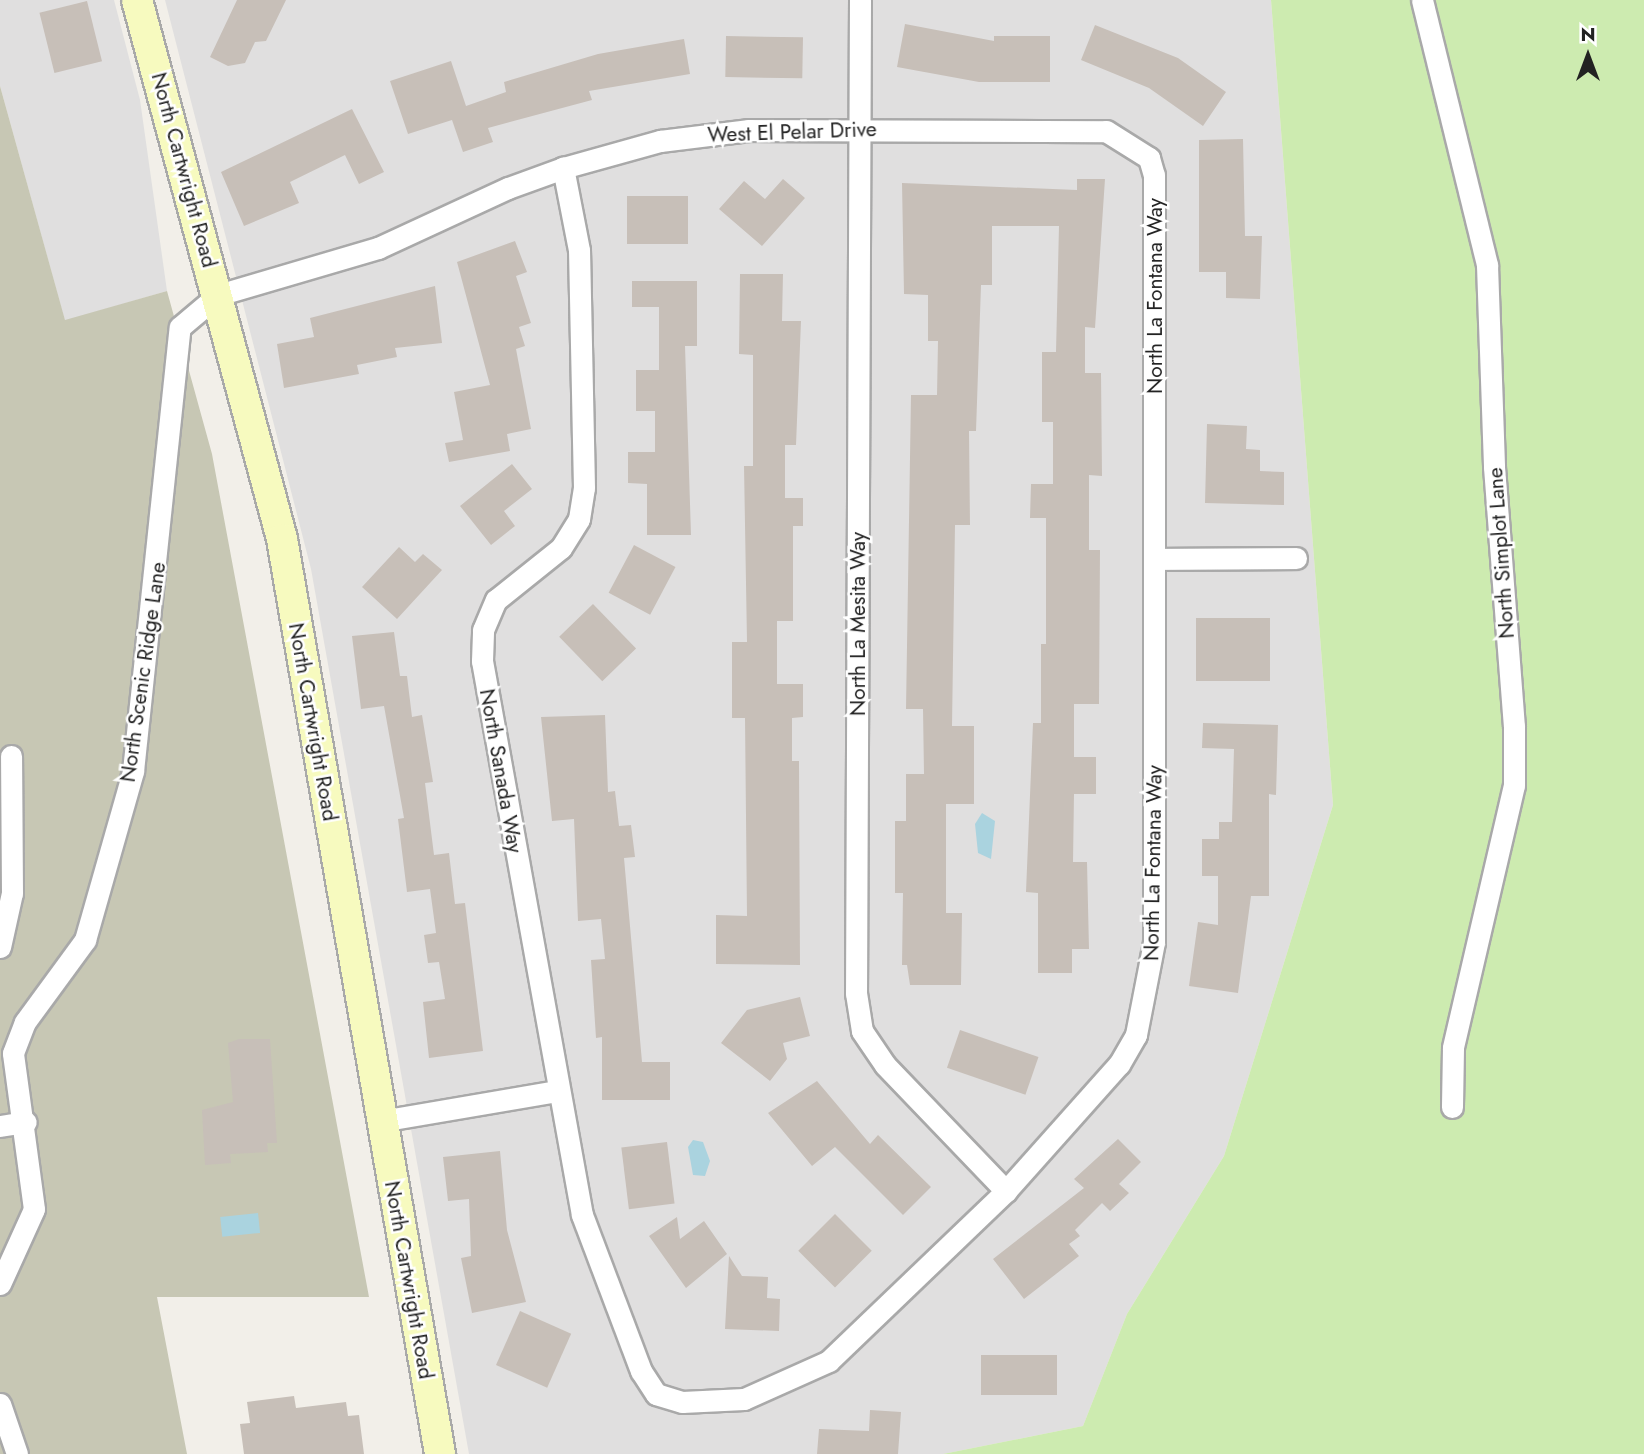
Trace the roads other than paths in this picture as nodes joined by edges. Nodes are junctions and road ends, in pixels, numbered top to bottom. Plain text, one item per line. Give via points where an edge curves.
1 (137, 0) edge
2 (860, 0) edge
3 (1422, 0) edge
4 (861, 128) junction
5 (1138, 145) joint
6 (563, 168) junction
7 (218, 295) junction
8 (1296, 558) dead end
9 (1157, 559) junction
10 (11, 756) dead end
11 (6, 827) edge
12 (0, 947) edge
13 (557, 1091) junction
14 (1452, 1107) dead end
15 (381, 1121) junction
16 (26, 1122) junction
17 (0, 1126) edge
18 (1006, 1191) junction
19 (0, 1284) edge
20 (656, 1394) joint
21 (0, 1404) edge
22 (17, 1454) edge
23 (440, 1454) edge

1 - 7 street, North Cartwright Road
2 - 4 street, North La Mesita Way
3 - 14 street, North Simplot Lane via 1487,265 1494,467 1514,726 1514,785 1453,1048
4 - 5 street, West El Pelar Drive via 1106,131
4 - 6 street, West El Pelar Drive via 749,130 660,141
4 - 18 street, North La Mesita Way via 856,993 862,1031 885,1065
5 - 9 street, North La Fontana Way via 1154,175
6 - 7 street, West El Pelar Drive via 378,248
6 - 13 street, North Sanada Way via 579,250 584,488 579,519 561,548 496,600 483,630 482,662
7 - 15 street, North Cartwright Road via 282,539
7 - 16 street, North Scenic Ridge Lane via 180,327 133,771 85,940 25,1022 13,1053
8 - 9 street
9 - 18 street, North La Fontana Way via 1149,988 1136,1035 1119,1064
10 - 11 street
11 - 12 street via 12,893
13 - 15 street
13 - 20 street, North Sanada Way via 582,1215 641,1371
15 - 23 street, North Cartwright Road
16 - 17 street
16 - 19 street, North Scenic Ridge Lane via 34,1209
18 - 20 street, North La Fontana Way via 829,1361 802,1378 772,1392 711,1403
21 - 22 street

